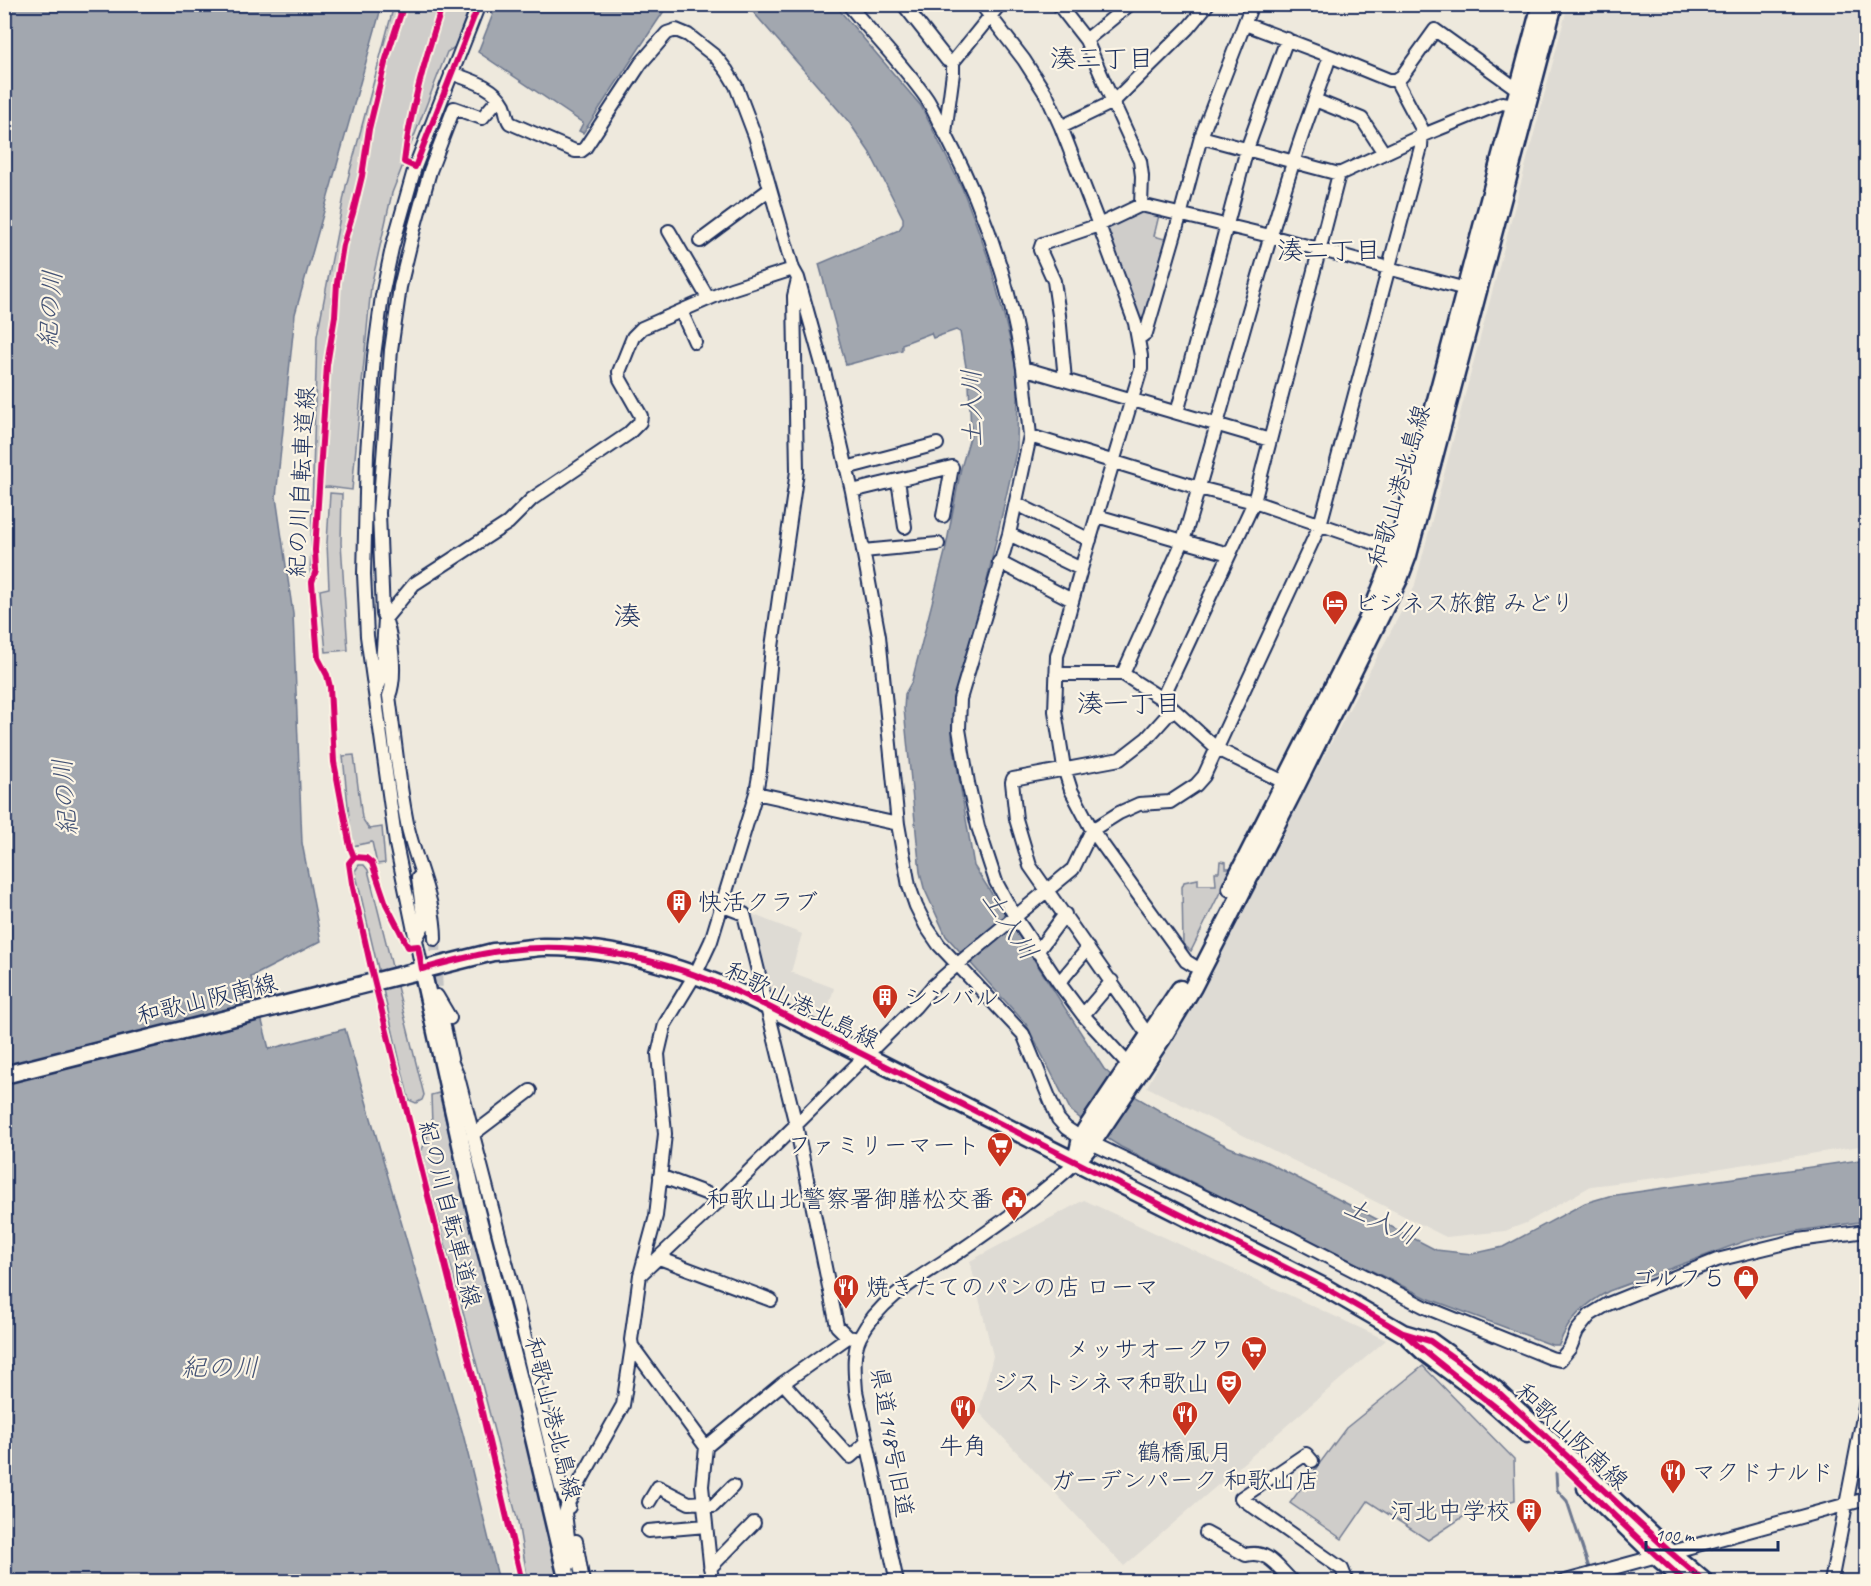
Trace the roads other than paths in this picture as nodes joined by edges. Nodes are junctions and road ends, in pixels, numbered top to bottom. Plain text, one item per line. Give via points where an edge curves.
1 (478, 4) edge
2 (848, 4) edge
3 (903, 4) edge
4 (981, 4) edge
5 (1000, 4) edge
6 (1058, 4) edge
7 (1130, 4) edge
8 (1208, 4) edge
9 (1252, 4) edge
10 (1541, 4) edge
11 (1554, 4) edge
12 (990, 16) junction
13 (1245, 24) junction
14 (1287, 39) junction
15 (1086, 40) junction
16 (1330, 56) junction
17 (953, 62) junction
18 (451, 73) junction
19 (1396, 80) junction
20 (499, 98) junction
21 (1523, 99) junction
22 (1315, 100) junction
23 (1113, 102) junction
24 (1061, 127) junction
25 (945, 133) junction
26 (1421, 136) junction
27 (1201, 137) junction
28 (1247, 149) junction
29 (1384, 153) junction
30 (1293, 161) junction
31 (1339, 174) junction
32 (770, 189) junction
33 (1141, 205) junction
34 (1180, 216) junction
35 (1099, 225) junction
36 (1226, 226) junction
37 (669, 231) dead end
38 (1270, 236) junction
39 (700, 241) dead end
40 (1320, 250) junction
41 (1387, 268) junction
42 (796, 274) junction
43 (1471, 290) junction
44 (708, 298) junction
45 (681, 311) junction
46 (1138, 339) junction
47 (695, 342) dead end
48 (1023, 368) junction
49 (1065, 380) junction
50 (1131, 400) junction
51 (1176, 413) junction
52 (1218, 425) junction
53 (1030, 436) junction
54 (1270, 440) junction
55 (937, 444) dead end
56 (1114, 462) junction
57 (846, 468) junction
58 (898, 480) junction
59 (1199, 488) junction
60 (852, 491) junction
61 (1254, 502) junction
62 (1017, 504) junction
63 (943, 516) dead end
64 (1097, 516) junction
65 (1320, 525) junction
66 (905, 527) dead end
67 (1009, 534) junction
68 (1090, 540) junction
69 (1183, 541) junction
70 (938, 544) dead end
71 (863, 552) junction
72 (1402, 553) junction
73 (1229, 554) junction
74 (999, 562) junction
75 (1081, 569) junction
76 (1072, 600) junction
77 (385, 619) junction
78 (1056, 674) junction
79 (1123, 674) junction
80 (374, 695) junction
81 (1162, 699) junction
82 (1173, 709) junction
83 (1217, 749) junction
84 (1064, 768) junction
85 (1290, 785) junction
86 (756, 793) junction
87 (898, 824) junction
88 (1092, 830) junction
89 (417, 862) junction
90 (1047, 888) junction
91 (723, 906) junction
92 (1065, 914) junction
93 (1013, 919) junction
94 (416, 939) junction
95 (435, 939) tunnel mouth
96 (1088, 948) junction
97 (1037, 952) junction
98 (960, 962) junction
99 (422, 969) junction
100 (1197, 969) junction
101 (696, 974) junction
102 (1112, 981) junction
103 (1059, 983) junction
104 (434, 1001) junction
105 (767, 1006) junction
106 (1083, 1015) junction
107 (1150, 1034) junction
108 (866, 1056) junction
109 (4, 1075) edge
110 (1127, 1075) junction
111 (530, 1091) dead end
112 (796, 1125) junction
113 (472, 1135) junction
114 (1089, 1137) junction
115 (1076, 1162) junction
116 (660, 1176) junction
117 (722, 1199) junction
118 (1866, 1232) edge
119 (659, 1258) junction
120 (640, 1275) junction
121 (771, 1300) dead end
122 (854, 1338) junction
123 (632, 1346) junction
124 (783, 1383) junction
125 (1866, 1402) edge
126 (867, 1442) junction
127 (706, 1447) junction
128 (1312, 1461) dead end
129 (733, 1486) dead end
130 (1866, 1498) edge
131 (649, 1502) dead end
132 (568, 1503) junction
133 (1845, 1504) junction
134 (704, 1505) junction
135 (754, 1523) dead end
136 (706, 1526) junction
137 (648, 1531) dead end
138 (1206, 1533) dead end
139 (1663, 1554) junction
140 (710, 1568) junction
141 (567, 1576) edge
142 (583, 1581) edge
143 (712, 1581) edge
144 (897, 1581) edge
145 (1293, 1581) edge
146 (1347, 1581) edge
147 (1562, 1581) edge
148 (1686, 1581) edge
149 (1705, 1581) edge
150 (1831, 1581) edge

1 - 18 street
2 - 25 street via 927,100
3 - 17 street via 947,60
4 - 12 street
5 - 12 street
6 - 15 street
7 - 15 street
8 - 23 street
9 - 13 street
10 - 21 main road, 和歌山港北島線
11 - 21 main road, 和歌山港北島線
12 - 17 street
12 - 24 street via 1036,77
13 - 14 street
13 - 27 street
14 - 16 street
14 - 28 street
15 - 23 street
16 - 19 street
16 - 22 street
17 - 25 street
18 - 20 street via 487,88
18 - 80 street via 402,208 382,296 374,356 364,574
19 - 21 street via 1435,30
19 - 26 street via 1422,129
20 - 32 street via 510,123 580,151 641,63 667,33 676,30 716,57 736,86
20 - 77 street via 482,118 454,108 430,171 400,287 391,350 379,513
21 - 26 street via 1502,103
21 - 43 main road, 和歌山港北島線
22 - 29 street via 1362,119
22 - 30 street
23 - 24 street
23 - 33 street via 1140,161
24 - 35 street
25 - 48 street via 993,248 1015,318
26 - 29 street
26 - 41 street
27 - 28 street
27 - 34 street
28 - 30 street
28 - 36 street
29 - 31 street
30 - 31 street
30 - 38 street
31 - 40 street
32 - 39 street
32 - 42 street
33 - 34 street
33 - 35 street
34 - 36 street
34 - 46 street via 1146,333
35 - 46 street
35 - 49 street via 1042,244 1040,250 1053,281
36 - 38 street
36 - 51 street
37 - 44 street
38 - 40 street
38 - 52 street
40 - 41 street
40 - 54 street
41 - 43 street
41 - 65 street
42 - 44 street
42 - 57 street
42 - 86 street via 797,471
43 - 72 main road, 和歌山港北島線
44 - 45 street
45 - 47 street
45 - 77 street via 642,328 633,337 619,372 641,416 636,428 532,499 508,523 414,584
46 - 50 street via 1141,369
48 - 49 street
48 - 53 street
49 - 50 street
50 - 51 street
50 - 56 street
51 - 52 street
52 - 54 street
52 - 59 street
53 - 56 street
53 - 62 street
54 - 61 street
55 - 57 street
56 - 59 street
56 - 64 street
57 - 60 street
58 - 60 street
58 - 63 street via 952,467
58 - 66 street
59 - 61 street
59 - 69 street
60 - 71 street
61 - 65 street
61 - 73 street
62 - 67 street
62 - 68 street
64 - 68 street
64 - 69 street
65 - 72 street
65 - 83 street
67 - 74 street
67 - 75 street
68 - 75 street
69 - 73 street
69 - 79 street
70 - 71 street
71 - 87 street via 879,636
72 - 85 main road, 和歌山港北島線
73 - 81 street
74 - 76 street
74 - 93 street via 960,699 959,729 978,827
75 - 76 street
76 - 78 street
77 - 80 street via 381,680
77 - 89 street via 394,685 389,696 395,746
78 - 79 street
78 - 84 street via 1055,711
79 - 81 street
80 - 94 street via 396,844
81 - 82 street
82 - 83 street
82 - 84 street via 1147,738 1120,759
83 - 85 street
83 - 88 street via 1204,776 1170,802 1139,804
84 - 88 street
84 - 90 street via 1012,782 1024,848 1030,866
85 - 100 main road, 和歌山港北島線
86 - 87 street
86 - 91 street
87 - 98 street via 916,906 939,945
88 - 90 street via 1073,869
88 - 100 street via 1186,961
89 - 94 street via 423,924
89 - 95 street via 435,919
90 - 92 street
90 - 93 street
91 - 101 street
91 - 105 street via 744,914
92 - 96 street
92 - 97 street
93 - 97 street
93 - 98 street
94 - 99 street
96 - 102 street
96 - 103 street
97 - 103 street
98 - 108 street
98 - 114 street via 1018,1027 1058,1119 1066,1128
99 - 101 main road, 和歌山港北島線 via 493,952 543,947 643,958
99 - 104 main road, 和歌山港北島線
99 - 109 main road, 和歌山阪南線
100 - 107 main road, 和歌山港北島線
100 - 110 main road, 和歌山港北島線 via 1168,1029
101 - 105 main road, 和歌山港北島線
101 - 116 street via 665,1024 658,1054 665,1134
102 - 106 street
102 - 107 street
103 - 106 street
104 - 113 street via 441,1013
104 - 141 main road, 和歌山港北島線 via 475,1207
105 - 108 main road, 和歌山港北島線
105 - 112 street
106 - 110 street
107 - 110 main road, 和歌山港北島線
108 - 112 street
108 - 115 main road, 和歌山港北島線
110 - 114 main road, 和歌山港北島線
111 - 113 street
112 - 117 street
112 - 122 street via 837,1326
113 - 132 street
114 - 115 main road, 和歌山港北島線
114 - 118 street via 1425,1307 1560,1360 1583,1323 1608,1304 1717,1260 1798,1240
115 - 122 street, 県道148号旧道 via 884,1304
115 - 139 main road, 和歌山阪南線 via 1324,1287 1403,1333 1489,1400
116 - 117 street
116 - 120 street via 656,1216
117 - 119 street
119 - 120 street
119 - 121 street
120 - 123 street
122 - 124 street
122 - 126 street, 県道148号旧道 via 856,1391
123 - 127 street
123 - 132 street via 623,1405
124 - 126 street via 850,1457
124 - 127 street
125 - 133 street
126 - 144 street, 県道148号旧道
127 - 134 street
128 - 146 street via 1306,1454 1241,1498 1342,1569
129 - 134 street via 713,1506
130 - 133 street
131 - 134 street via 658,1487 689,1503
132 - 141 street
132 - 142 street
133 - 139 street
133 - 150 street
134 - 136 street
135 - 140 street
136 - 137 street
136 - 140 street
138 - 145 street via 1246,1555 1265,1555
139 - 147 street
139 - 148 main road, 和歌山阪南線
139 - 149 main road, 和歌山阪南線
140 - 143 street

